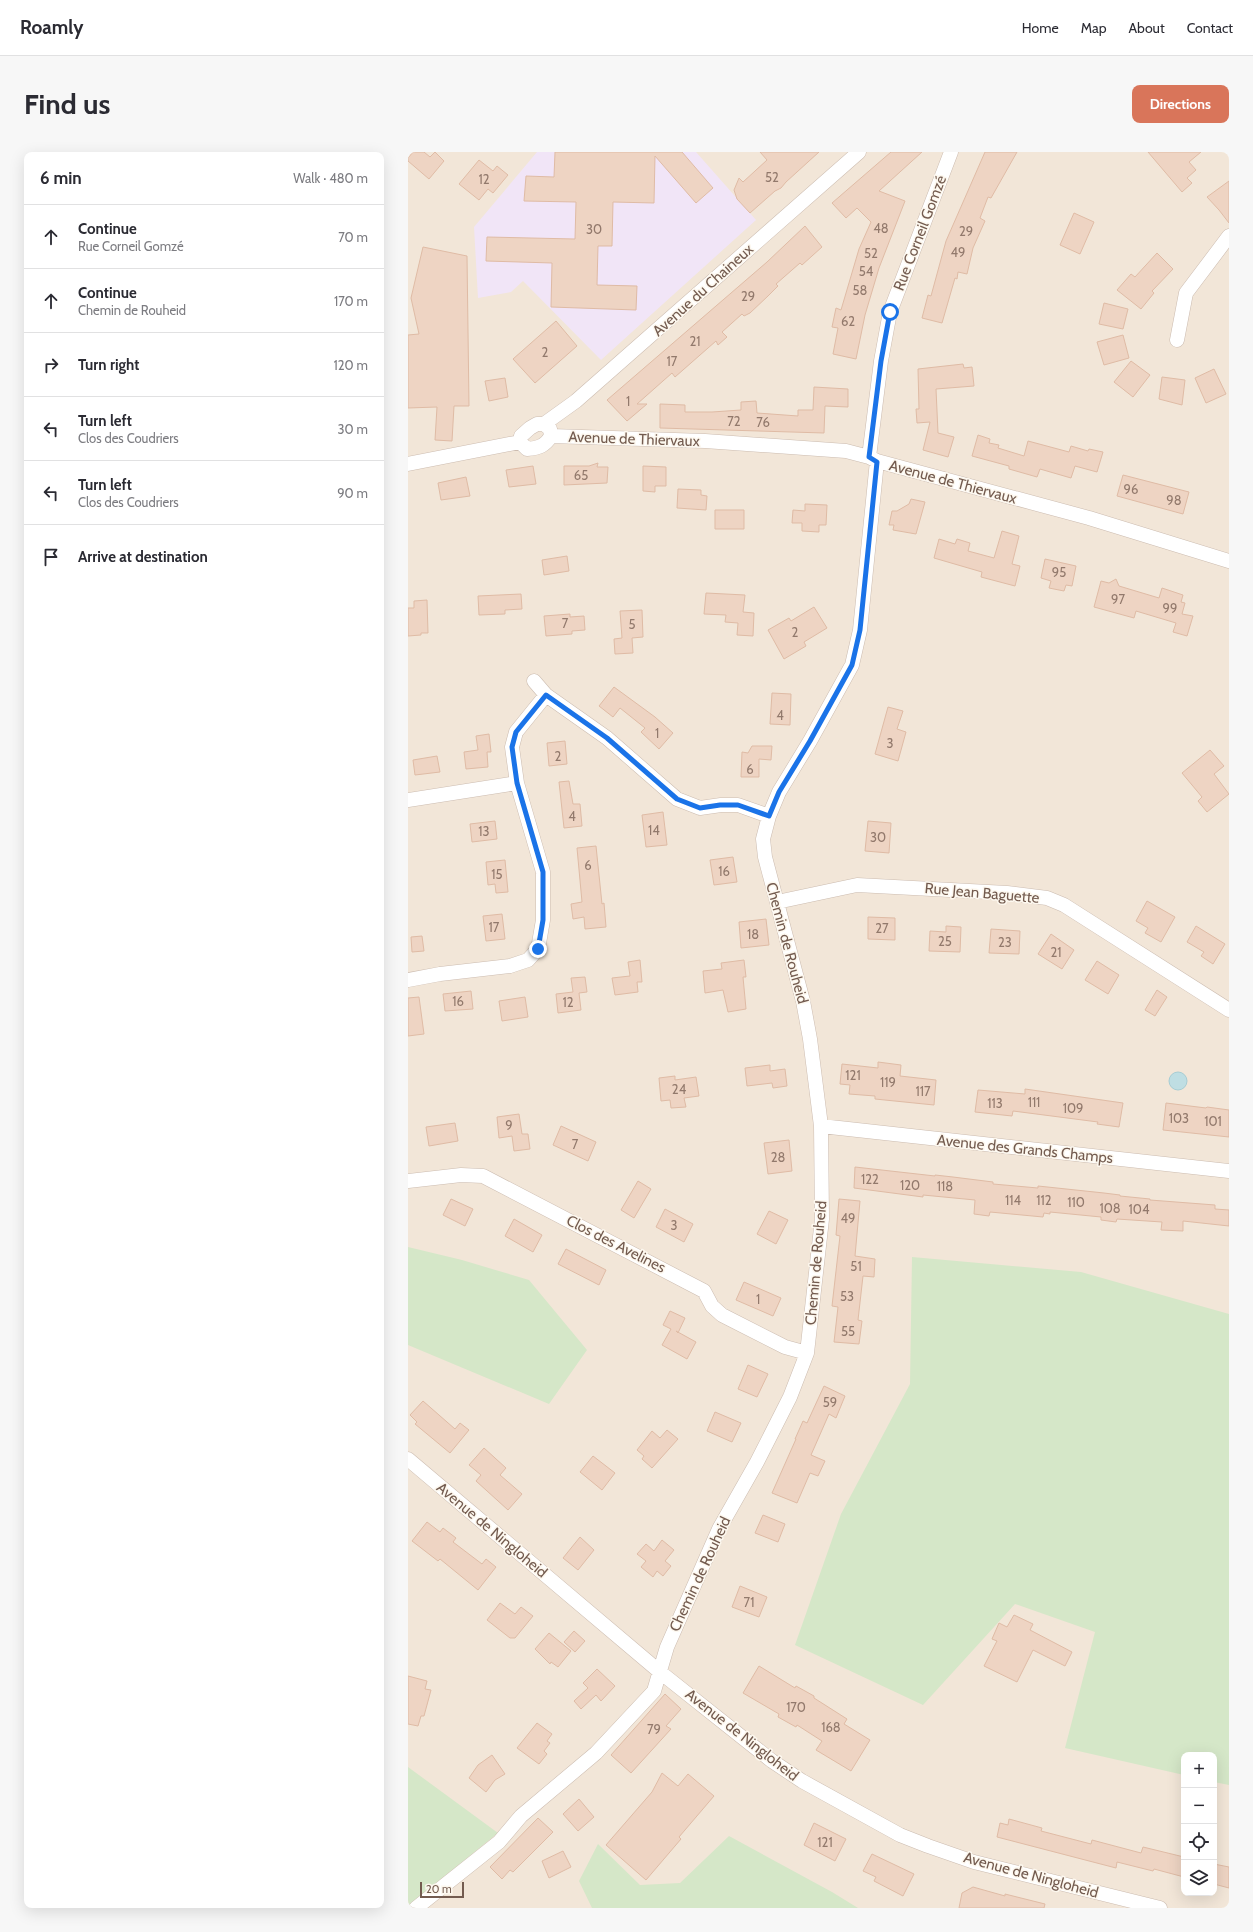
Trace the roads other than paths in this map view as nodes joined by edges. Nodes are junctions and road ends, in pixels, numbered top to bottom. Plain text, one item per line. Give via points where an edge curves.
1 (859, 152) edge
2 (951, 152) edge
3 (1229, 236) edge
4 (1177, 340) dead end
5 (548, 430) junction
6 (520, 442) junction
7 (873, 459) junction
8 (408, 464) edge
9 (1229, 561) edge
10 (534, 681) dead end
11 (546, 695) junction
12 (517, 783) junction
13 (408, 800) edge
14 (769, 816) junction
15 (777, 902) junction
16 (408, 980) edge
17 (1229, 1010) edge
18 (821, 1126) junction
19 (1229, 1171) edge
20 (408, 1181) edge
21 (807, 1353) junction
22 (408, 1460) edge
23 (660, 1672) junction
24 (416, 1908) edge
25 (1160, 1908) edge

1 - 5 street, Avenue du Chaineux via 576,401
2 - 7 street, Rue Corneil Gomzé via 890,312 881,361
3 - 4 street via 1186,293
5 - 6 street, Avenue de Thiervaux via 537,424 521,436
5 - 6 street, Avenue de Thiervaux via 546,444 537,448 527,449
5 - 7 street, Avenue de Thiervaux via 846,451
6 - 8 street
7 - 9 street, Avenue de Thiervaux via 1089,518
7 - 14 street, Chemin de Rouheid via 860,630 852,665 779,792
10 - 11 street
11 - 12 street via 516,732 512,747
11 - 14 street via 607,738 677,799 700,808 738,805
12 - 13 street
12 - 16 street via 543,872 543,920 538,949 528,960 510,966
14 - 15 street, Chemin de Rouheid via 763,839
15 - 17 street, Rue Jean Baguette via 856,885 1007,893 1047,898 1064,905
15 - 18 street, Chemin de Rouheid via 803,1001
18 - 19 street, Avenue des Grands Champs
18 - 21 street, Chemin de Rouheid via 822,1219
20 - 21 street, Clos des Avelines via 461,1175 483,1176 704,1291 712,1306 722,1315 784,1347
21 - 23 street, Chemin de Rouheid via 790,1397 719,1529 667,1647
22 - 23 street, Avenue de Ningloheid
23 - 24 street, Chemin de Rouheid via 654,1691 596,1753 521,1816 499,1842
23 - 25 street, Avenue de Ningloheid via 802,1782 900,1835 974,1862

